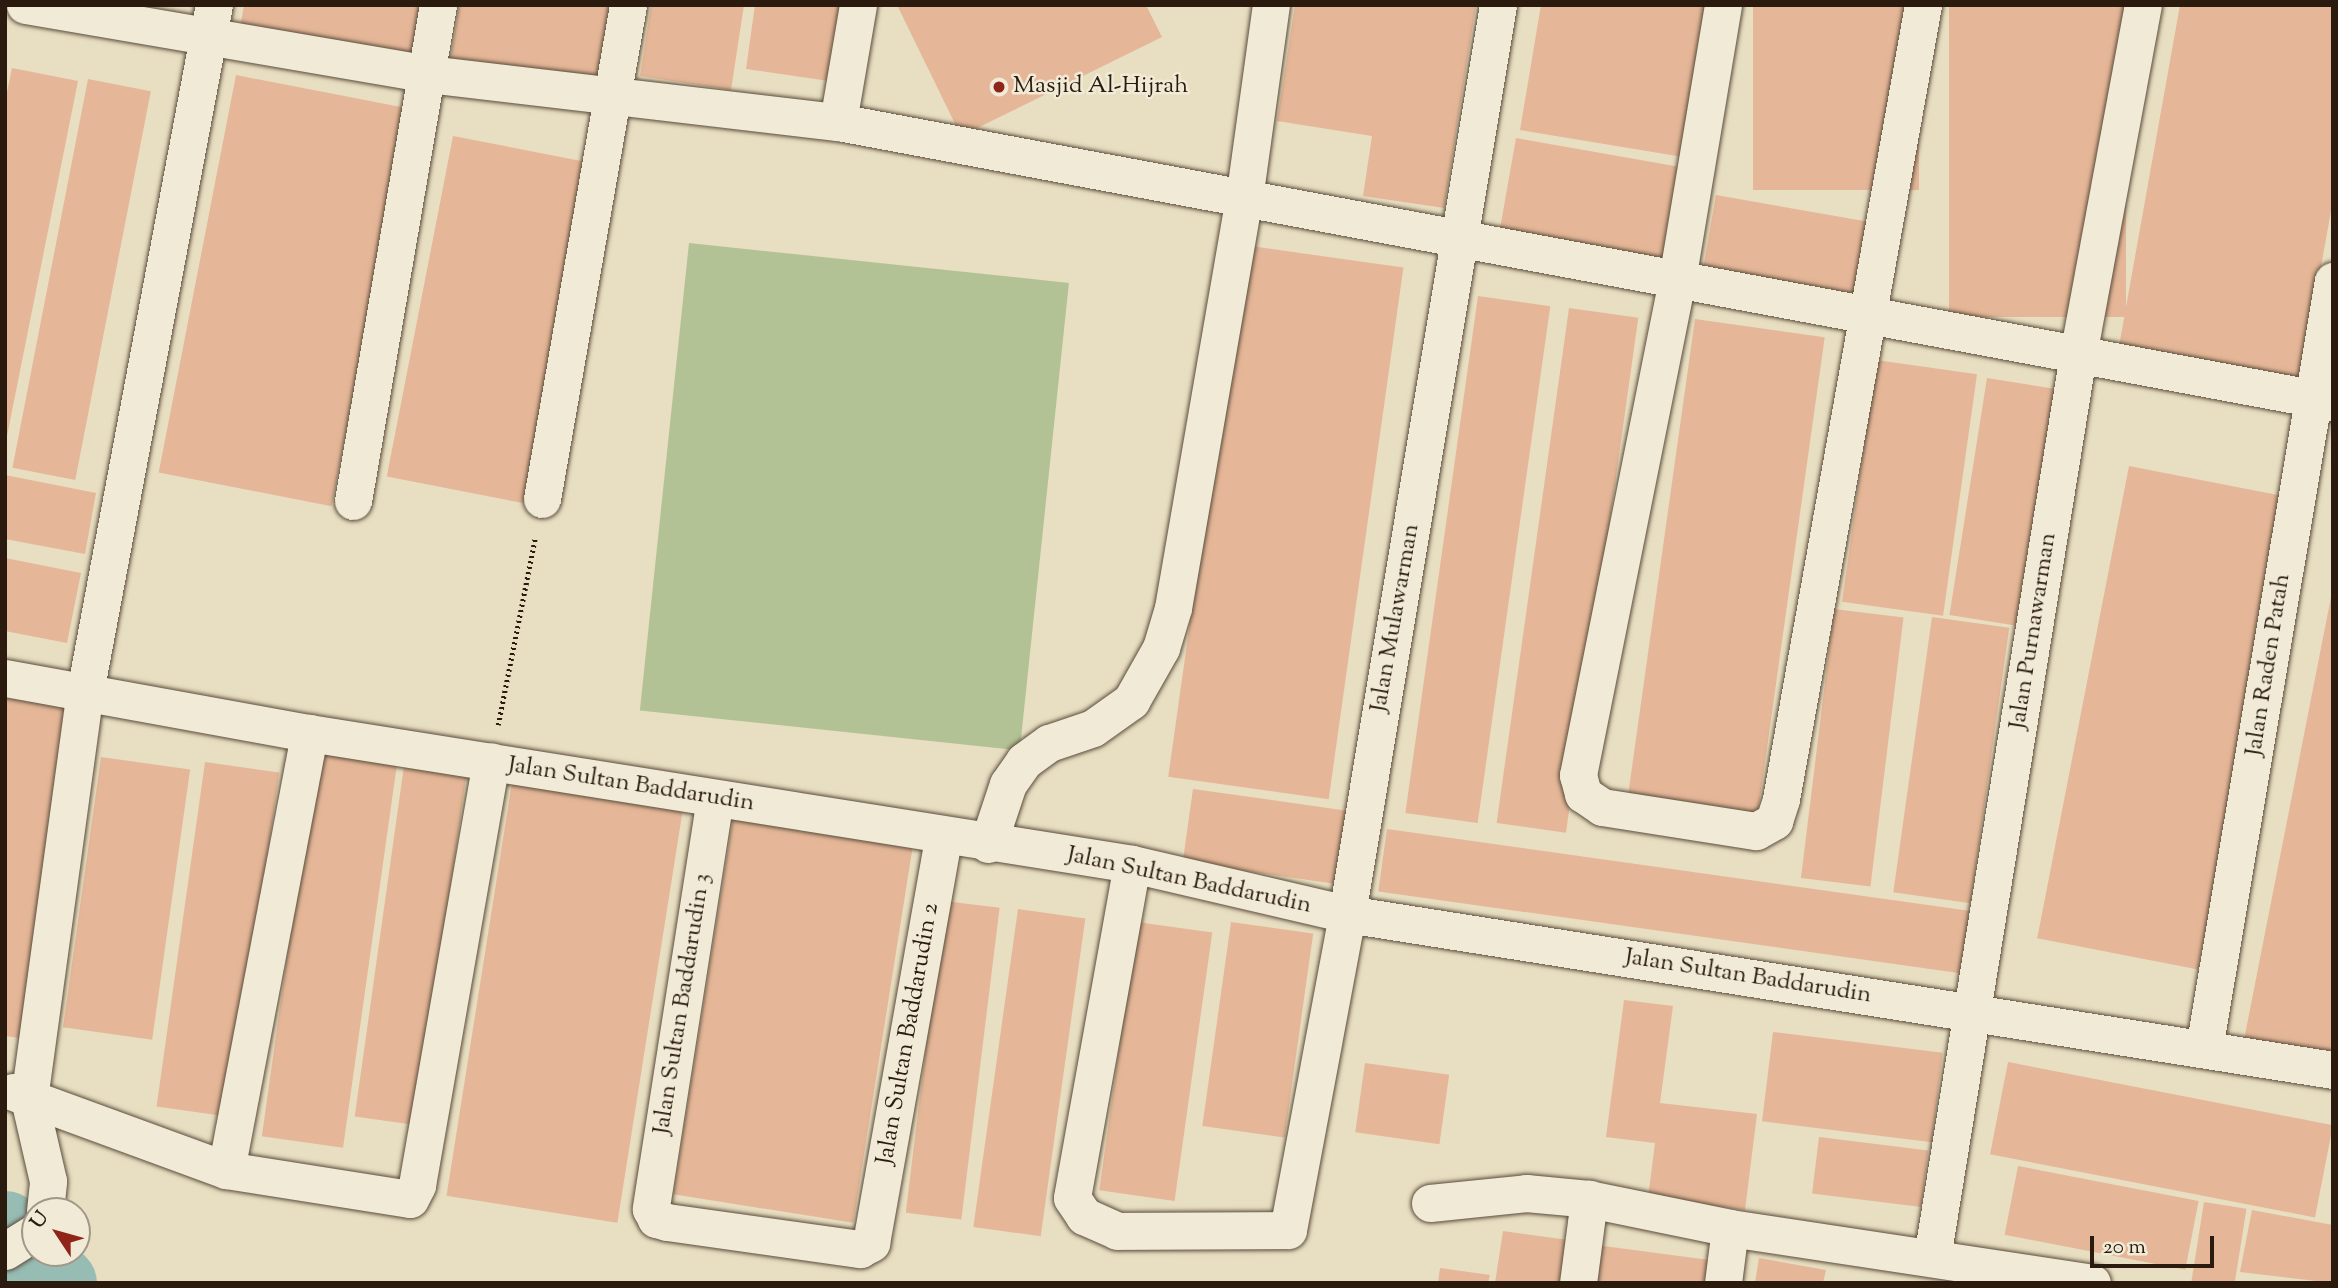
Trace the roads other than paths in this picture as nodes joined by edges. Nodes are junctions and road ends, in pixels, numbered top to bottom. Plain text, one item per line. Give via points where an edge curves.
1 (25, 5) edge
2 (438, 5) edge
3 (628, 5) edge
4 (859, 5) edge
5 (1270, 5) edge
6 (1498, 5) edge
7 (1723, 5) edge
8 (1923, 5) edge
9 (2143, 5) edge
10 (211, 21) edge
11 (428, 74) junction
12 (613, 98) junction
13 (838, 122) junction
14 (1244, 199) junction
15 (1460, 241) junction
16 (1677, 280) junction
17 (2333, 281) edge
18 (1870, 317) junction
19 (2078, 355) junction
20 (2323, 400) edge
21 (542, 499) road end
22 (353, 501) dead end
23 (5, 678) edge
24 (85, 692) junction
25 (309, 733) junction
26 (491, 761) junction
27 (715, 798) junction
28 (943, 838) junction
29 (988, 844) junction
30 (1132, 864) junction
31 (1347, 914) junction
32 (1972, 1012) junction
33 (2204, 1049) junction
34 (2333, 1070) edge
35 (17, 1094) edge
36 (226, 1170) junction
37 (46, 1197) edge
38 (1589, 1199) junction
39 (1430, 1203) dead end
40 (1730, 1228) junction
41 (875, 1230) joint
42 (21, 1241) edge
43 (5, 1251) edge
44 (1932, 1258) junction
45 (1578, 1283) edge
46 (1723, 1283) edge
47 (2092, 1283) edge

1 - 10 street
2 - 11 street
3 - 12 street
4 - 13 street
5 - 14 street
6 - 15 street, Jalan Mulawarman
7 - 16 street
8 - 18 street
9 - 19 street, Jalan Purnawarman
10 - 11 street
10 - 24 street
11 - 12 street
11 - 22 street
12 - 13 street
12 - 21 street
13 - 14 street
14 - 15 street
14 - 29 street via 1173,608 1161,648 1130,701 1093,728 1049,743 1024,761 1008,784
15 - 16 street
15 - 31 street, Jalan Mulawarman
16 - 18 street
16 - 18 street via 1578,775 1583,794 1602,807 1756,831 1774,821
17 - 20 street, Jalan Raden Patah
18 - 19 street
19 - 20 street
19 - 32 street, Jalan Purnawarman
20 - 33 street, Jalan Raden Patah
23 - 24 street, Jalan Sultan Baddarudin
24 - 25 street, Jalan Sultan Baddarudin
24 - 35 street
25 - 26 street, Jalan Sultan Baddarudin
25 - 36 street
26 - 27 street, Jalan Sultan Baddarudin
26 - 36 street via 417,1185 410,1199
27 - 28 street, Jalan Sultan Baddarudin
27 - 41 street, Jalan Sultan Baddarudin 3 via 652,1209 656,1219 667,1222 860,1250 871,1243
28 - 29 street, Jalan Sultan Baddarudin
28 - 41 street, Jalan Sultan Baddarudin 2
29 - 30 street, Jalan Sultan Baddarudin
30 - 31 street, Jalan Sultan Baddarudin
30 - 31 street, Jalan Mulawarman via 1070,1183 1084,1216 1117,1231 1288,1230
31 - 32 street, Jalan Sultan Baddarudin
32 - 33 street, Jalan Sultan Baddarudin
32 - 44 street, Jalan Purnawarman
33 - 34 street, Jalan Sultan Baddarudin
35 - 36 street
35 - 37 street via 48,1181
38 - 39 street via 1526,1193
38 - 40 street
38 - 45 street
40 - 44 street
40 - 46 street
42 - 43 street
44 - 47 street

